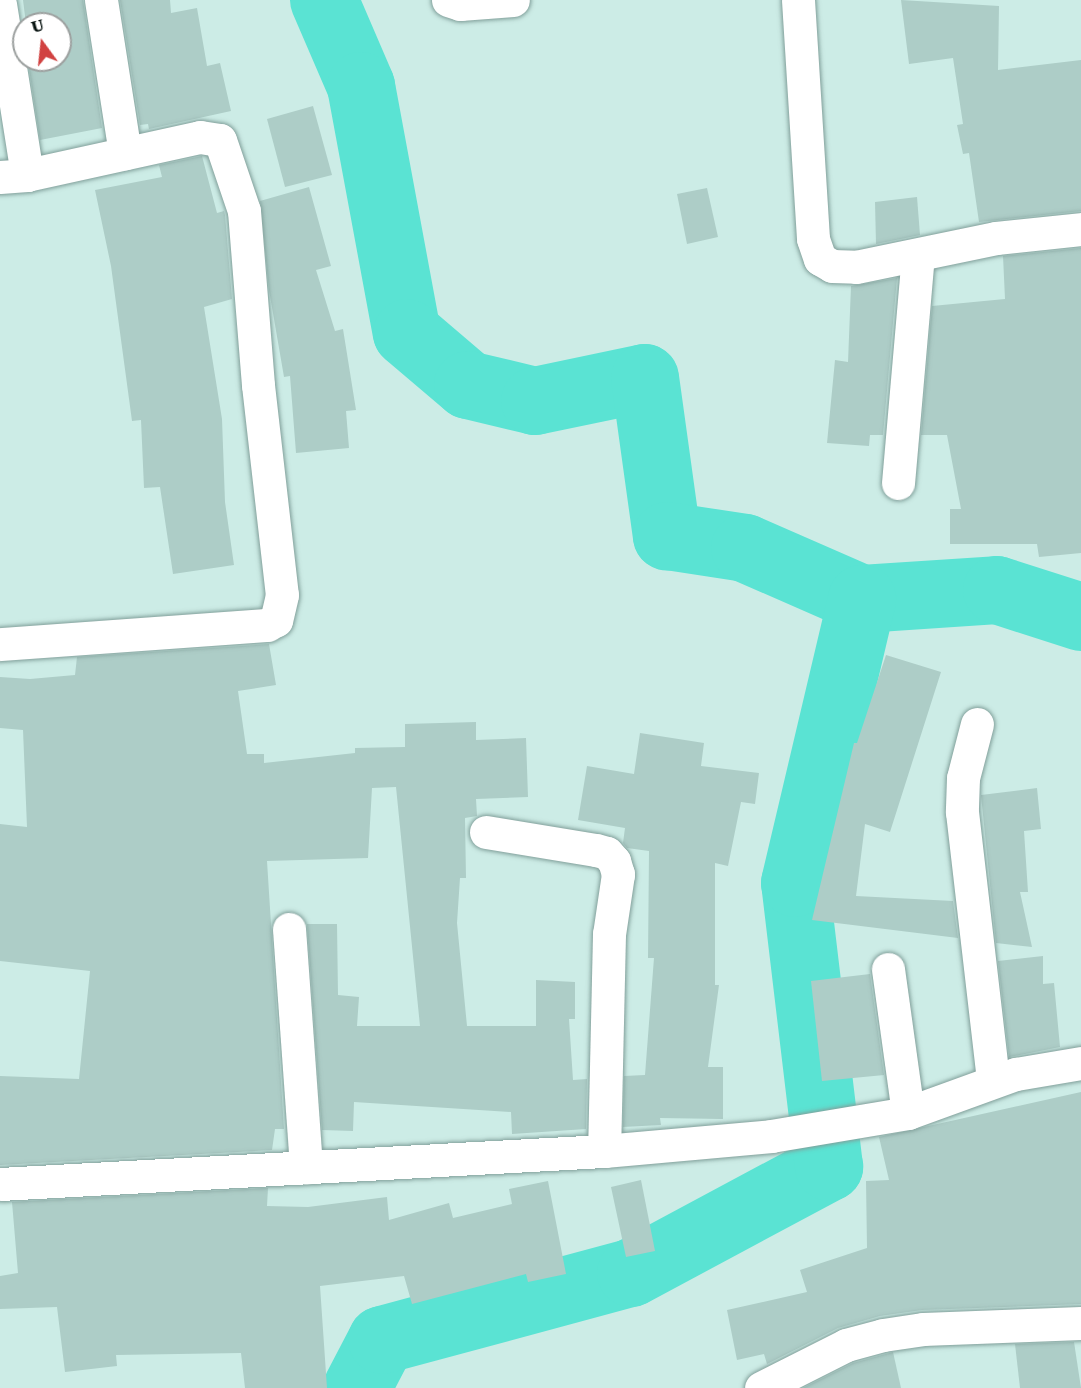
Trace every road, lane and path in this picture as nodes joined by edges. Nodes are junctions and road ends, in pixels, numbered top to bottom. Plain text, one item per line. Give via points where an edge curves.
1 (101, 0) edge
2 (448, 0) edge
3 (513, 0) edge
4 (798, 0) edge
5 (0, 4) edge
6 (125, 153) junction
7 (13, 176) edge
8 (1081, 229) edge
9 (918, 256) junction
10 (898, 483) dead end
11 (0, 644) edge
12 (977, 724) dead end
13 (486, 832) dead end
14 (290, 929) dead end
15 (888, 969) dead end
16 (1081, 1063) edge
17 (993, 1080) junction
18 (903, 1114) junction
19 (604, 1151) junction
20 (306, 1167) junction
21 (0, 1184) edge
22 (1081, 1323) edge
23 (761, 1388) edge

1 - 6 street
2 - 3 street via 460,4
4 - 9 street via 813,238 820,259 832,266 856,267
5 - 7 street
6 - 7 street
6 - 11 street via 200,137 220,140 226,149 244,211 281,608 276,620 256,627
8 - 9 street via 996,238
9 - 10 street
12 - 17 street via 963,777 962,812
13 - 19 street via 596,850 614,861 618,874 609,934
14 - 20 street
15 - 18 street
16 - 17 street
17 - 18 street
18 - 19 street via 771,1136
19 - 20 street
20 - 21 street
22 - 23 street via 923,1329 884,1335 846,1345

